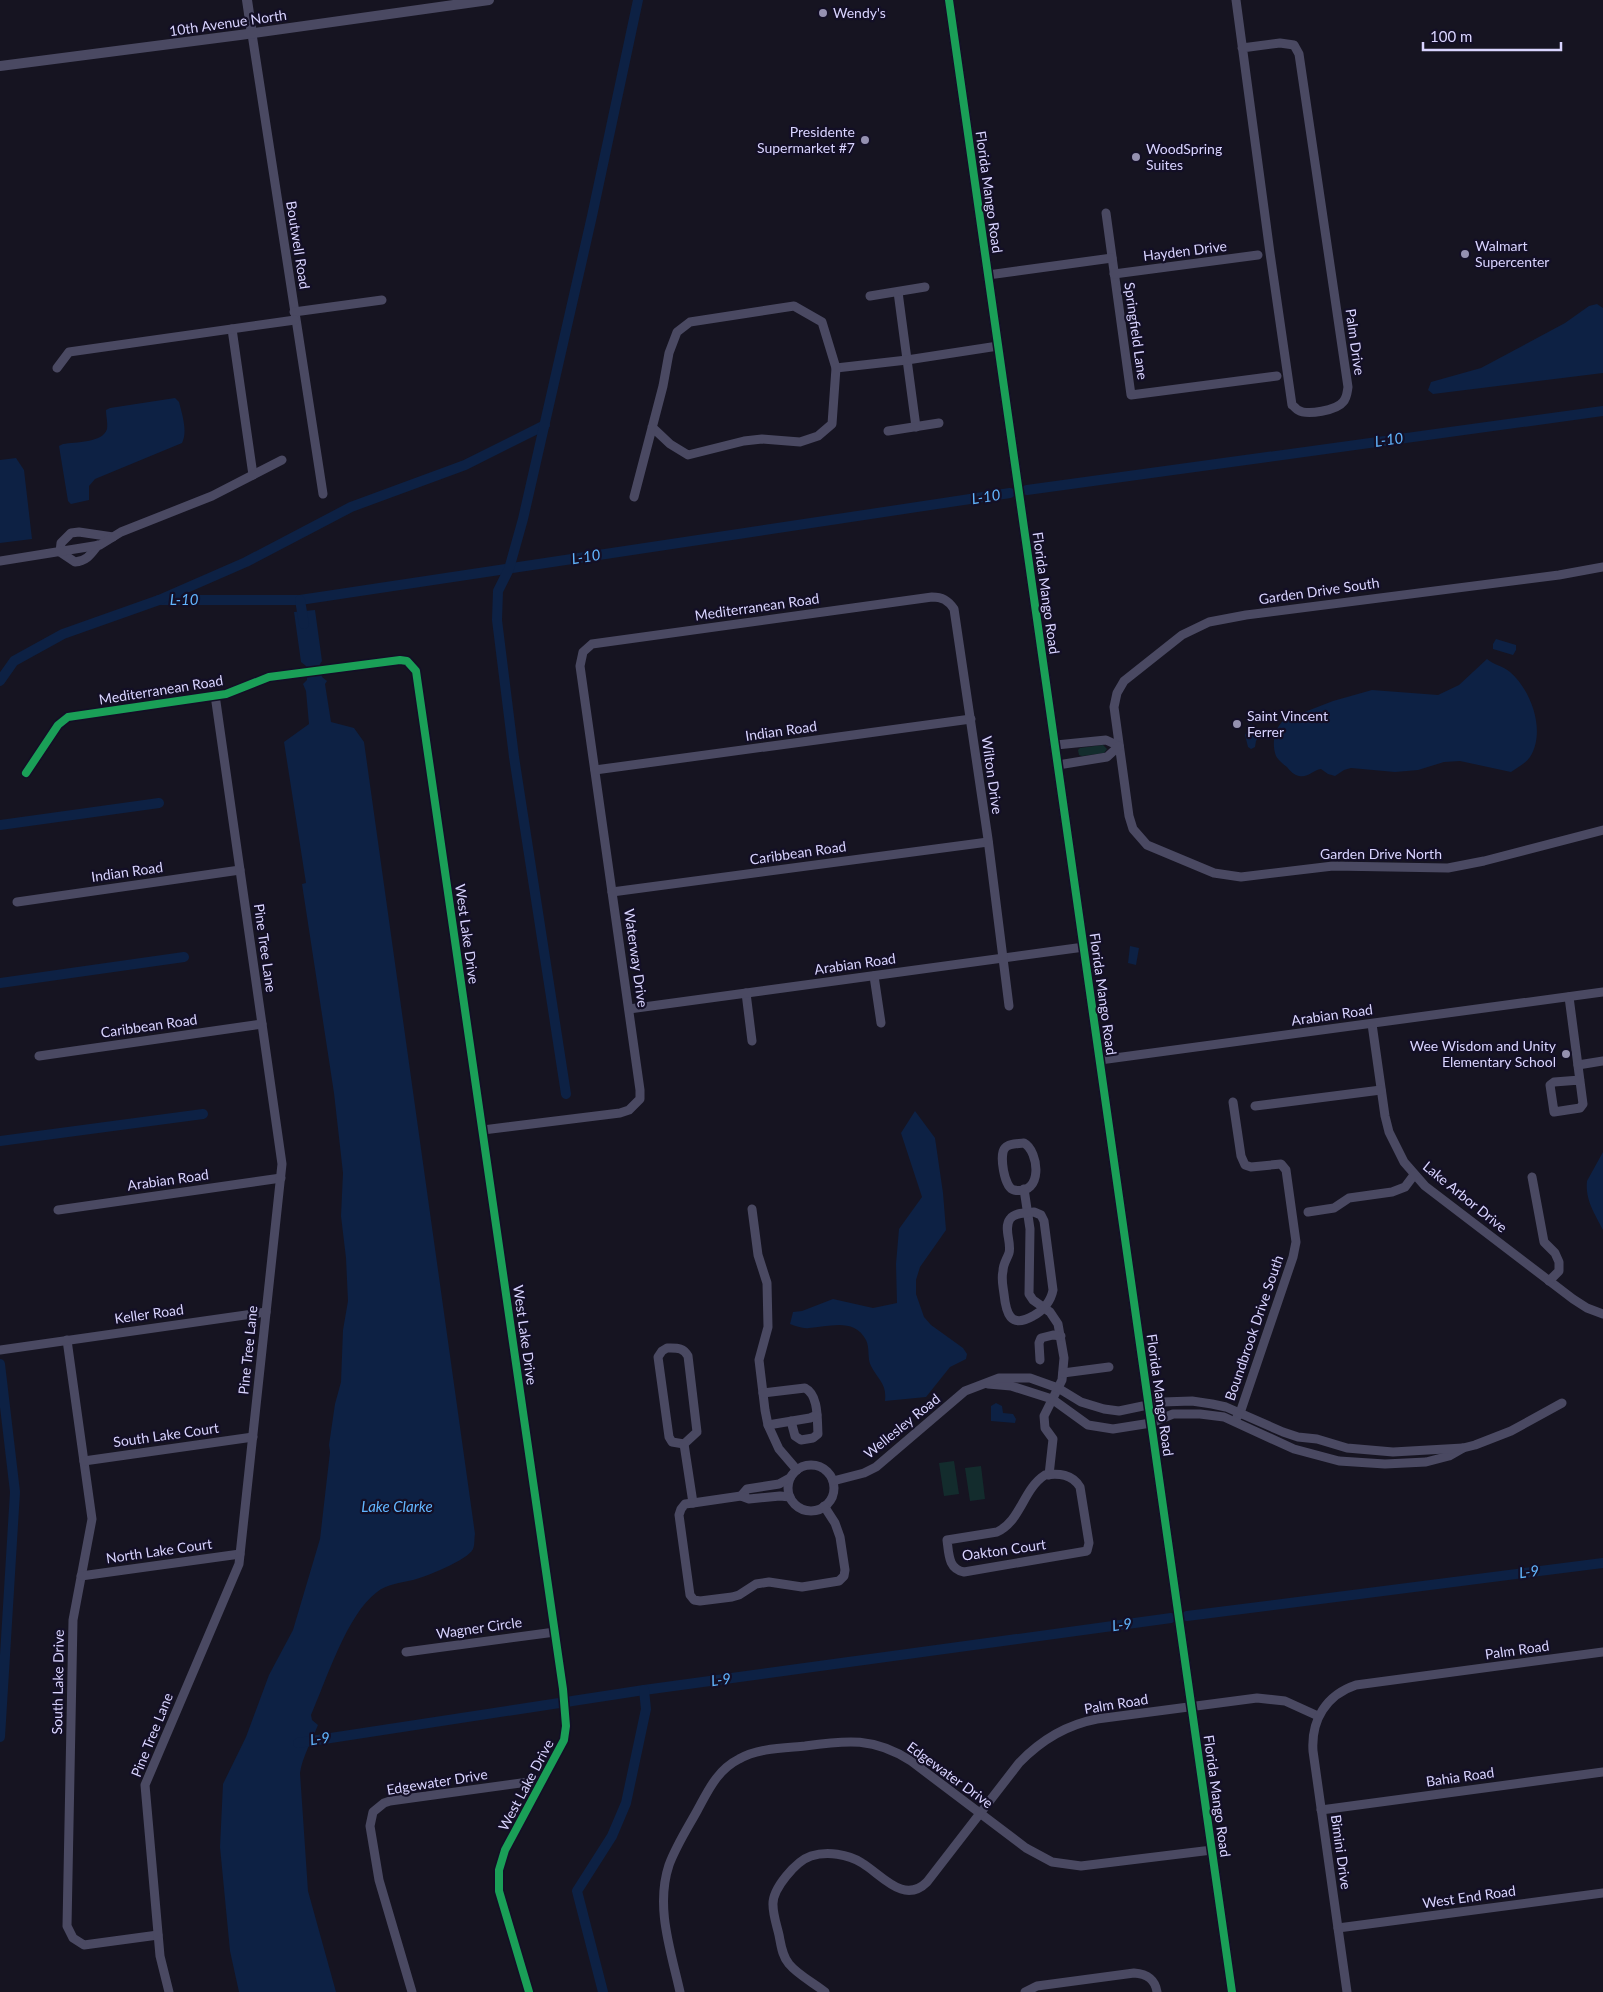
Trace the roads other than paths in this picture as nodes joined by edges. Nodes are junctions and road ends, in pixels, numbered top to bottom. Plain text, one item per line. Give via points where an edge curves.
1 (247, 0) edge
2 (489, 0) edge
3 (949, 0) edge
4 (1236, 0) edge
5 (252, 34) junction
6 (1242, 48) junction
7 (0, 66) edge
8 (1106, 213) dead end
9 (1258, 255) dead end
10 (1112, 258) junction
11 (1114, 274) junction
12 (988, 275) junction
13 (925, 287) dead end
14 (898, 292) junction
15 (870, 296) dead end
16 (382, 300) dead end
17 (295, 316) junction
18 (232, 329) junction
19 (998, 346) junction
20 (907, 360) junction
21 (57, 368) dead end
22 (836, 368) junction
23 (1277, 376) dead end
24 (939, 423) dead end
25 (652, 427) junction
26 (916, 427) junction
27 (888, 431) dead end
28 (282, 460) dead end
29 (253, 475) junction
30 (323, 494) dead end
31 (634, 497) dead end
32 (87, 532) junction
33 (113, 537) junction
34 (98, 545) junction
35 (88, 548) junction
36 (60, 552) junction
37 (0, 561) edge
38 (1603, 567) edge
39 (945, 599) joint
40 (580, 659) joint
41 (412, 666) joint
42 (215, 695) junction
43 (970, 719) junction
44 (1056, 745) junction
45 (1118, 746) junction
46 (1058, 765) junction
47 (595, 770) junction
48 (26, 773) dead end
49 (1603, 830) edge
50 (988, 842) junction
51 (240, 870) junction
52 (612, 892) junction
53 (18, 902) dead end
54 (1084, 947) junction
55 (1003, 958) junction
56 (874, 976) junction
57 (1603, 992) edge
58 (746, 993) junction
59 (1569, 997) junction
60 (1010, 1006) dead end
61 (629, 1009) junction
62 (881, 1023) dead end
63 (262, 1024) junction
64 (1372, 1024) junction
65 (752, 1041) dead end
66 (39, 1056) dead end
67 (1100, 1060) junction
68 (1603, 1061) edge
69 (1578, 1065) junction
70 (1580, 1080) junction
71 (1381, 1090) junction
72 (1233, 1102) dead end
73 (1255, 1106) dead end
74 (483, 1130) junction
75 (1414, 1175) junction
76 (1532, 1177) dead end
77 (281, 1178) junction
78 (1024, 1189) junction
79 (752, 1209) dead end
80 (58, 1210) dead end
81 (1308, 1212) dead end
82 (1027, 1213) junction
83 (1549, 1281) junction
84 (1044, 1307) junction
85 (266, 1312) junction
86 (1603, 1314) edge
87 (1061, 1336) junction
88 (67, 1340) junction
89 (0, 1350) edge
90 (1040, 1360) dead end
91 (1109, 1367) dead end
92 (1063, 1373) junction
93 (985, 1384) junction
94 (1058, 1388) junction
95 (763, 1393) junction
96 (1052, 1399) junction
97 (1562, 1403) dead end
98 (1149, 1405) junction
99 (1240, 1413) junction
100 (816, 1415) junction
101 (791, 1421) junction
102 (1234, 1422) junction
103 (1151, 1423) junction
104 (768, 1425) junction
105 (253, 1437) junction
106 (684, 1444) junction
107 (1463, 1448) junction
108 (84, 1461) junction
109 (797, 1470) junction
110 (1049, 1475) junction
111 (790, 1478) junction
112 (833, 1481) junction
113 (741, 1496) junction
114 (790, 1497) junction
115 (693, 1502) junction
116 (824, 1506) junction
117 (240, 1554) junction
118 (81, 1576) junction
119 (555, 1632) junction
120 (406, 1652) dead end
121 (1603, 1652) edge
122 (1192, 1707) junction
123 (1318, 1716) junction
124 (1603, 1772) edge
125 (543, 1780) junction
126 (1321, 1810) junction
127 (980, 1814) junction
128 (1212, 1850) junction
129 (1603, 1893) edge
130 (1338, 1928) junction
131 (158, 1935) junction
132 (168, 1992) edge
133 (412, 1992) edge
134 (530, 1992) edge
135 (680, 1992) edge
136 (825, 1992) edge
137 (1025, 1992) edge
138 (1157, 1992) edge
139 (1232, 1992) edge
140 (1347, 1992) edge

1 - 5 street, Boutwell Road
2 - 5 street, 10th Avenue North
3 - 12 street, Florida Mango Road
4 - 6 street, Palm Drive
5 - 7 street, 10th Avenue North
5 - 17 street, Boutwell Road
6 - 6 street, Palm Drive via 1292,404 1299,411 1308,413 1334,409 1347,397 1348,388 1300,54 1294,44
8 - 10 street, Springfield Lane
9 - 11 street, Hayden Drive
10 - 11 street, Springfield Lane
10 - 12 street
11 - 23 street, Springfield Lane via 1131,395
12 - 19 street, Florida Mango Road
13 - 14 street
14 - 15 street
14 - 20 street
16 - 17 street
17 - 18 street
17 - 30 street, Boutwell Road
18 - 21 street via 69,352
18 - 29 street
19 - 20 street
19 - 44 street, Florida Mango Road
20 - 22 street
20 - 26 street
22 - 25 street via 832,424 818,436 800,442 744,441 688,455
22 - 25 street via 822,322 794,306 690,322 677,332 669,353
24 - 26 street
25 - 31 street
26 - 27 street
28 - 29 street
29 - 33 street via 212,496
32 - 33 street
32 - 35 street
32 - 36 street via 71,533 61,543
33 - 34 street
34 - 35 street
34 - 36 street via 88,558 81,561 75,562
35 - 36 street
36 - 37 street
38 - 45 street, Garden Drive South via 1210,622 1182,635 1124,681 1114,707
39 - 40 street, Mediterranean Road via 932,597 592,644
39 - 43 street, Wilton Drive via 954,609
40 - 47 street, Waterway Drive
41 - 42 street, Mediterranean Road via 400,660 326,669 263,679 239,690
41 - 74 street, West Lake Drive via 418,677
42 - 48 street, Mediterranean Road via 68,717 58,725
42 - 51 street, Pine Tree Lane
43 - 47 street, Indian Road
43 - 50 street, Wilton Drive
44 - 45 street via 1106,740
44 - 46 street, Florida Mango Road
45 - 46 street via 1107,757
45 - 49 street, Garden Drive North via 1128,816 1137,835 1153,848 1227,876 1247,877 1333,866 1448,868
46 - 54 street, Florida Mango Road
47 - 52 street, Waterway Drive
50 - 52 street, Caribbean Road
50 - 55 street, Wilton Drive
51 - 53 street, Indian Road
51 - 63 street, Pine Tree Lane
52 - 61 street, Waterway Drive
54 - 55 street, Arabian Road
54 - 67 street, Florida Mango Road
55 - 56 street, Arabian Road
55 - 60 street, Wilton Drive
56 - 58 street, Arabian Road
56 - 62 street
57 - 59 street, Arabian Road
58 - 61 street, Arabian Road
58 - 65 street
59 - 64 street, Arabian Road
59 - 69 street
61 - 74 street, Waterway Drive via 640,1090 640,1099 635,1106 620,1113
63 - 66 street, Caribbean Road
63 - 77 street, Pine Tree Lane via 282,1164
64 - 67 street, Arabian Road
64 - 71 street, Lake Arbor Drive
67 - 98 street, Florida Mango Road
68 - 69 street
69 - 70 street
70 - 70 street via 1583,1104 1580,1108 1554,1112 1550,1086 1554,1082
71 - 73 street
71 - 75 street, Lake Arbor Drive via 1392,1140
72 - 99 street, Boundbrook Drive South via 1245,1165 1281,1164 1286,1170 1296,1242
74 - 119 street, West Lake Drive
75 - 81 street via 1405,1187 1392,1192 1349,1198 1334,1208
75 - 83 street, Lake Arbor Drive
76 - 83 street via 1544,1242 1559,1262 1559,1270
77 - 80 street, Arabian Road
77 - 85 street, Pine Tree Lane
78 - 78 street via 1035,1183 1032,1152 1024,1143 1010,1145 1002,1153 1005,1181 1014,1190
78 - 82 street
79 - 95 street via 758,1255 767,1283 768,1327 759,1360
82 - 84 street via 1031,1251 1029,1294
82 - 84 street via 1041,1215 1044,1221 1053,1290
82 - 84 street via 1011,1217 1007,1223 1009,1252 1002,1277 1006,1311 1019,1321 1036,1315
83 - 86 street, Lake Arbor Drive via 1586,1308
84 - 87 street via 1054,1318
85 - 88 street, Keller Road
85 - 105 street, Pine Tree Lane
87 - 90 street via 1042,1338 1039,1343
87 - 92 street
88 - 89 street, Keller Road
88 - 108 street, South Lake Drive
91 - 92 street
92 - 94 street
93 - 94 street, Wellesley Road via 999,1378 1030,1378
93 - 96 street, Wellesley Road via 1011,1386
93 - 112 street, Wellesley Road via 965,1391 876,1467
94 - 96 street
94 - 98 street, Wellesley Road via 1081,1402 1104,1409 1119,1411
95 - 100 street via 805,1388 814,1397
95 - 104 street
96 - 103 street, Wellesley Road via 1088,1425 1113,1429
96 - 110 street via 1043,1422 1053,1440
97 - 107 street via 1511,1431
98 - 99 street, Wellesley Road via 1192,1401
98 - 103 street, Florida Mango Road
99 - 102 street, Boundbrook Drive South
99 - 107 street, Wellesley Road via 1283,1432 1347,1448 1393,1452
100 - 101 street
100 - 101 street via 818,1434 813,1438 801,1440 795,1436
101 - 104 street
102 - 103 street, Wellesley Road via 1224,1417 1173,1414
102 - 107 street, Wellesley Road via 1294,1449 1339,1461 1426,1462 1449,1456
103 - 122 street, Florida Mango Road
104 - 109 street via 779,1450
105 - 108 street, South Lake Court
105 - 117 street, Pine Tree Lane
106 - 106 street via 697,1432 688,1356 679,1348 668,1348 658,1357 669,1437 672,1442
106 - 115 street
108 - 118 street, South Lake Drive via 92,1519
109 - 111 street
109 - 112 street via 818,1466
110 - 110 street, Oakton Court via 1067,1476 1078,1483 1089,1542 1087,1551 964,1572 952,1566 947,1540 1003,1529 1013,1520 1040,1479
111 - 113 street via 779,1484 747,1489
111 - 114 street
112 - 116 street via 831,1498
113 - 114 street via 748,1499
113 - 115 street
114 - 116 street via 804,1510
115 - 116 street via 685,1504 679,1515 690,1595 700,1601 732,1597 756,1584 769,1582 802,1587 839,1581 845,1570 840,1537
117 - 118 street, North Lake Court
117 - 131 street, Pine Tree Lane via 239,1564 145,1785
118 - 131 street, South Lake Drive via 73,1620 67,1926 73,1938 84,1945
119 - 120 street, Wagner Circle
119 - 125 street, West Lake Drive via 566,1726 564,1740
121 - 123 street, Palm Road via 1356,1685 1332,1698
122 - 123 street, Palm Road via 1257,1698 1298,1706
122 - 127 street, Palm Road via 1088,1721 1057,1732 1030,1751
122 - 128 street, Florida Mango Road
123 - 126 street, Bimini Drive via 1312,1744
124 - 126 street, Bahia Road
125 - 133 street, Edgewater Drive via 390,1801 373,1812 370,1826 379,1880
125 - 134 street, West Lake Drive via 502,1856 498,1877
126 - 130 street, Bimini Drive
127 - 128 street, Edgewater Drive via 1038,1856 1066,1865 1088,1866
127 - 135 street, Edgewater Drive via 898,1753 871,1743 841,1741 762,1751 733,1762 712,1783 667,1872 664,1920
127 - 136 street, Palm Road via 927,1882 917,1890 896,1888 864,1864 842,1855 813,1856 791,1869 772,1904 783,1951 789,1964
128 - 139 street, Florida Mango Road
129 - 130 street, West End Road
130 - 140 street, Bimini Drive
131 - 132 street, Pine Tree Lane
137 - 138 street via 1037,1986 1134,1973 1148,1976

